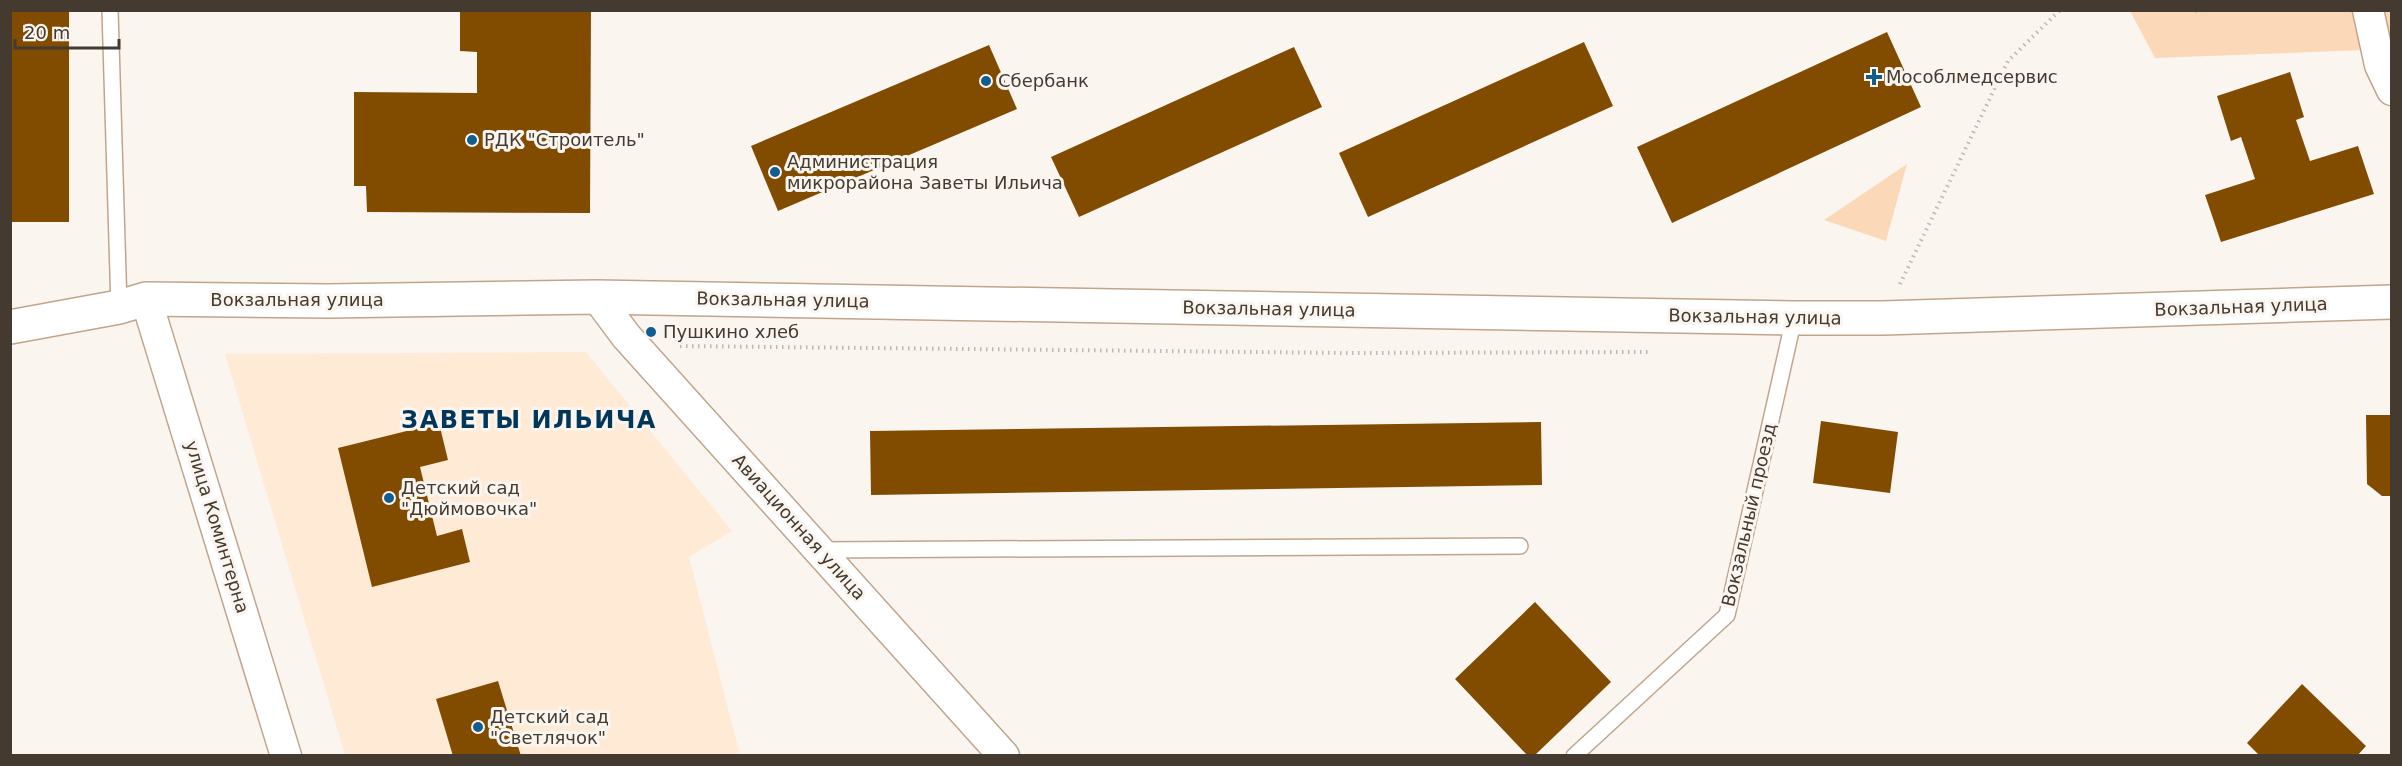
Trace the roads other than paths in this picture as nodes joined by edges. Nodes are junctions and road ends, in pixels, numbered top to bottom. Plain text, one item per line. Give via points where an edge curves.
1 (110, 10) edge
2 (2368, 10) edge
3 (2391, 90) edge
4 (597, 297) junction
5 (2391, 302) edge
6 (132, 303) junction
7 (1794, 318) junction
8 (10, 327) edge
9 (1521, 546) dead end
10 (819, 550) junction
11 (286, 756) edge
12 (1004, 756) edge
13 (1574, 756) edge

1 - 6 lane
2 - 3 street via 2380,65
4 - 6 street, Вокзальная улица
4 - 7 street, Вокзальная улица
4 - 10 street, Авиационная улица
5 - 7 street, Вокзальная улица
6 - 8 street, Вокзальная улица
6 - 11 street, улица Коминтерна
7 - 13 lane, Вокзальный проезд via 1727,615
9 - 10 lane
10 - 12 street, Авиационная улица

